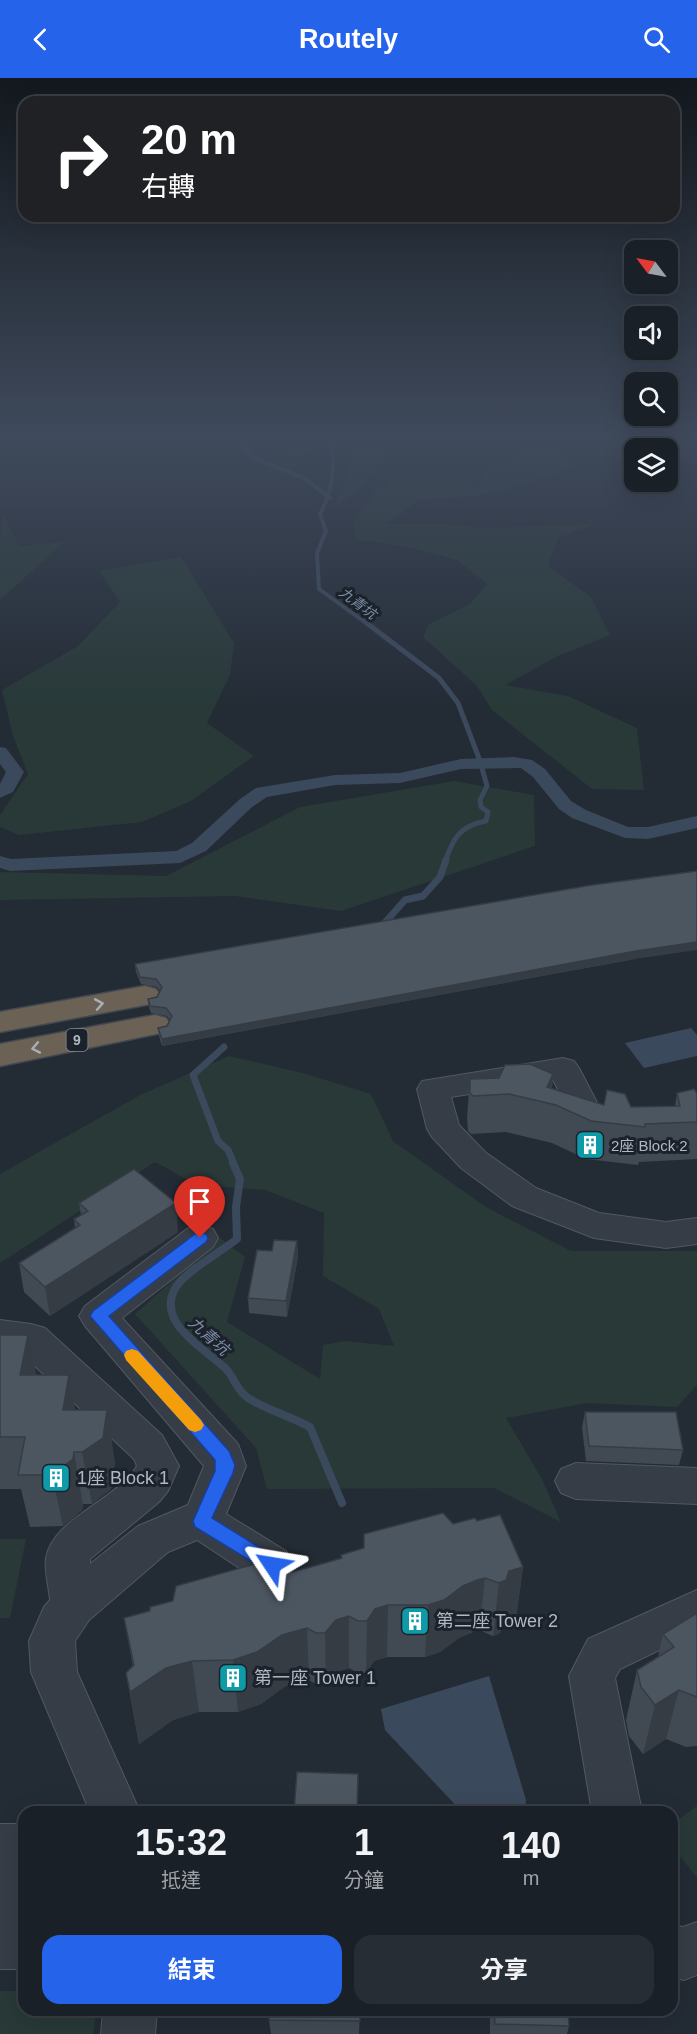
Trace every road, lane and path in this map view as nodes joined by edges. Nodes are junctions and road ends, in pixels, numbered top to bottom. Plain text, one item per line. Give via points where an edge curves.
1 (0, 1022) edge
2 (0, 1055) edge
3 (588, 1116) edge
4 (697, 1231) edge
5 (200, 1238) dead end
6 (0, 1335) edge
7 (576, 1481) dead end
8 (697, 1486) edge
9 (202, 1521) junction
10 (272, 1565) dead end
11 (73, 1606) junction
12 (697, 1610) edge
13 (108, 1806) edge
14 (617, 1806) edge
15 (0, 1849) edge
16 (18, 1849) edge
17 (0, 1888) edge
18 (18, 1888) edge
19 (0, 1911) edge
20 (18, 1911) edge
21 (0, 1943) edge
22 (18, 1943) edge
23 (697, 1948) edge
24 (678, 1952) edge
25 (130, 2016) edge
26 (128, 2034) edge

1 -> 2 highway, 9 via 150,1010
3 - 4 street via 563,1068 433,1089 444,1129 472,1160 524,1197 594,1225 666,1235
5 - 9 street via 98,1316 223,1456 224,1473
6 - 11 street via 32,1339 148,1447 158,1466 155,1478 144,1491 74,1546 68,1558
7 - 8 street
9 - 10 street
9 - 11 street via 185,1524 153,1539
11 - 13 street via 52,1641 54,1672
12 - 14 street via 604,1654 592,1676
15 - 16 street
17 - 18 street
19 - 20 street
21 - 22 street
23 - 24 street
25 - 26 street

